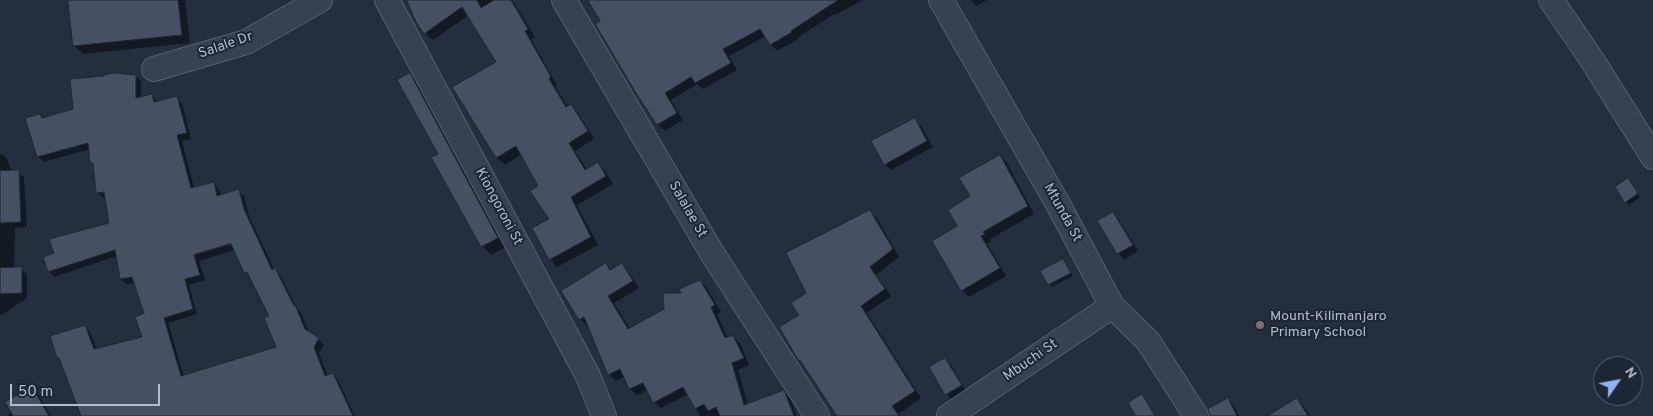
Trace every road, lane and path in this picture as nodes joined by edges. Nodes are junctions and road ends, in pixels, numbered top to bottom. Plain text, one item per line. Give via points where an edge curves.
1 (320, 0) edge
2 (387, 0) edge
3 (564, 0) edge
4 (941, 0) edge
5 (1551, 0) edge
6 (154, 69) dead end
7 (1653, 157) edge
8 (1112, 306) junction
9 (599, 413) edge
10 (817, 416) edge
11 (949, 416) edge
12 (1196, 416) edge

1 - 6 street, Salale Dr via 246,42
2 - 9 street, Kiongoroni St via 588,376
3 - 10 street, Salalae St via 712,253
4 - 8 street, Mtunda St via 1058,204
5 - 7 street
8 - 11 street, Mbuchi St
8 - 12 street, Mtunda St via 1148,342

